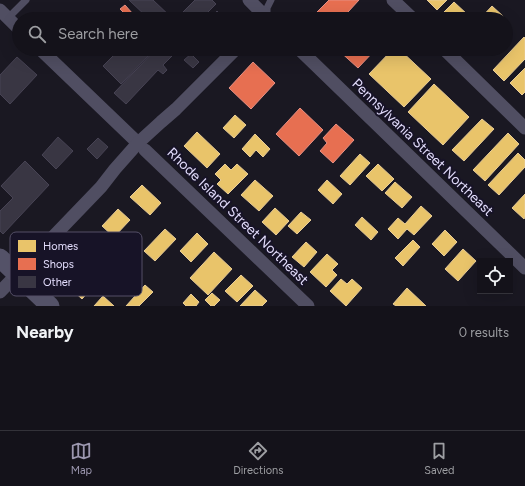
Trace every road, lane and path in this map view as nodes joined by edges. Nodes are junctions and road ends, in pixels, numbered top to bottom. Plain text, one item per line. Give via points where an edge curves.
1 (26, 0) edge
2 (249, 0) edge
3 (271, 0) edge
4 (393, 0) edge
5 (260, 12) edge
6 (267, 12) edge
7 (406, 12) edge
8 (4, 14) edge
9 (12, 22) edge
10 (47, 56) edge
11 (229, 56) edge
12 (306, 56) edge
13 (451, 56) edge
14 (525, 128) edge
15 (142, 146) junction
16 (58, 232) edge
17 (0, 258) edge
18 (10, 267) edge
19 (525, 268) edge
20 (10, 281) edge
21 (0, 292) edge
22 (40, 296) edge
23 (50, 306) edge
24 (308, 306) edge

1 - 8 lane
2 - 5 street
3 - 6 lane
4 - 7 street
8 - 9 street
10 - 15 street, Rhode Island Street Northeast
11 - 15 street via 161,122
12 - 19 street, Pennsylvania Street Northeast
13 - 14 street
15 - 16 street via 115,170
15 - 24 street, Rhode Island Street Northeast
17 - 18 street
20 - 21 street
22 - 23 street

